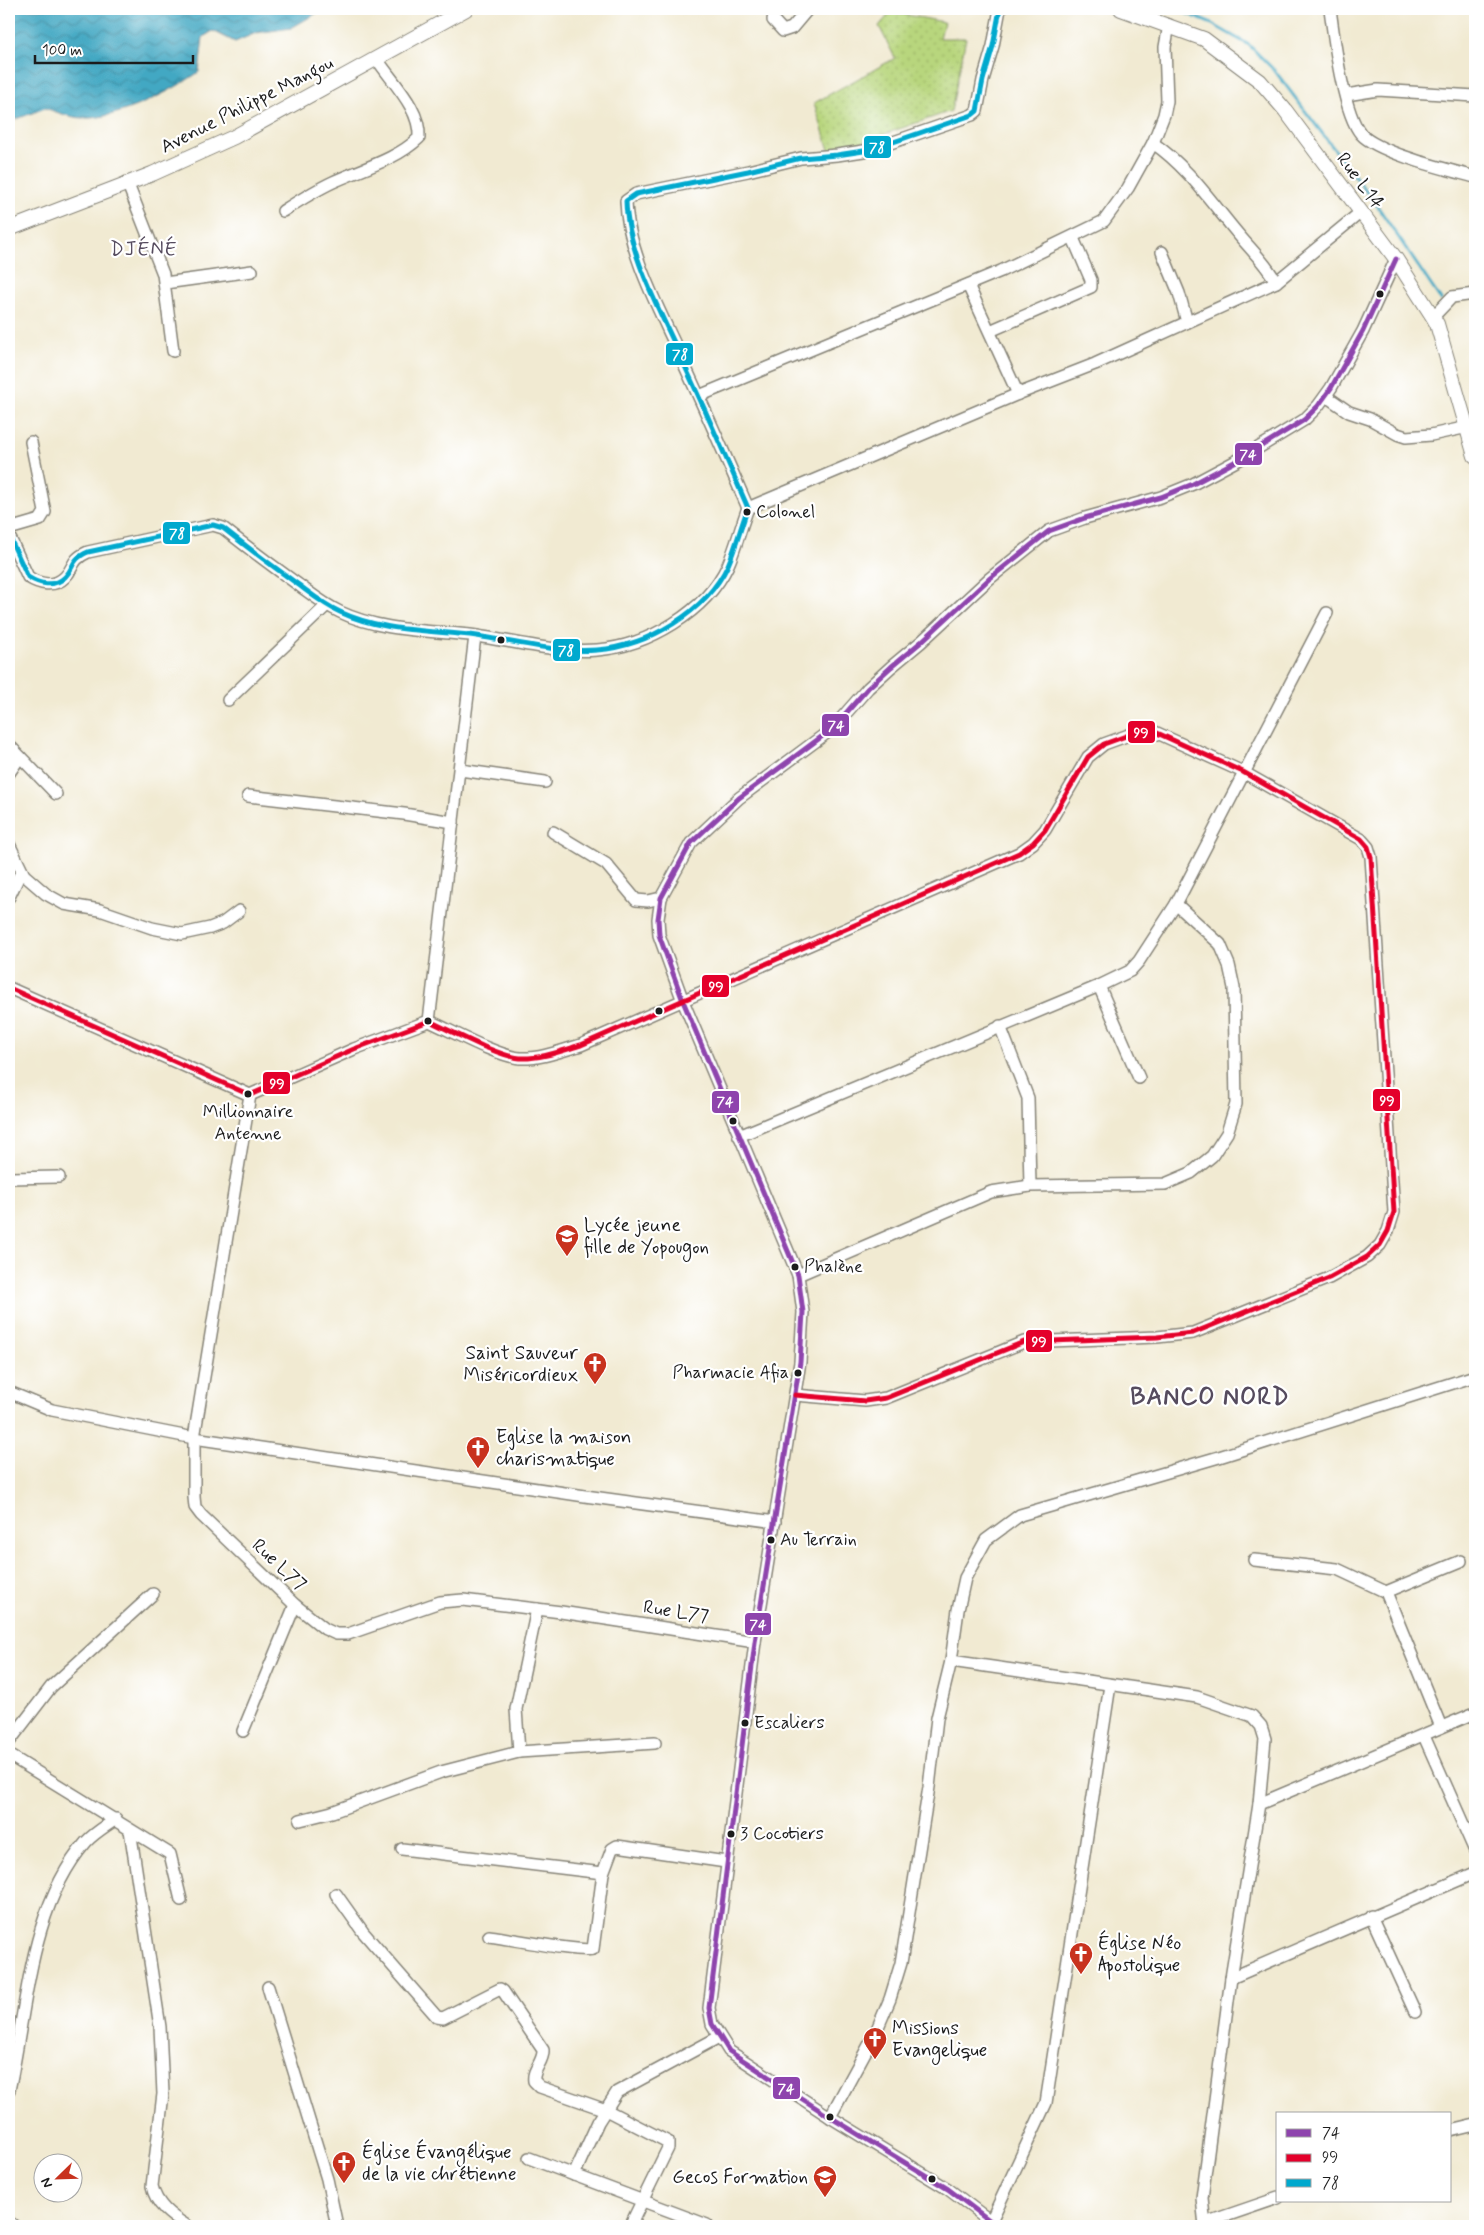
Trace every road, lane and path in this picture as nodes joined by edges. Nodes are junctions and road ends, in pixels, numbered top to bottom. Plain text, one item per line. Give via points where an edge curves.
1 (466, 9) edge
2 (775, 9) edge
3 (808, 9) edge
4 (1000, 9) edge
5 (1121, 9) edge
6 (1330, 9) edge
7 (1169, 25) junction
8 (377, 59) junction
9 (1346, 95) junction
10 (1475, 96) edge
11 (1153, 143) junction
12 (1475, 177) edge
13 (127, 182) junction
14 (283, 210) dead end
15 (1361, 212) junction
16 (9, 229) edge
17 (1073, 238) junction
18 (1162, 252) dead end
19 (1396, 259) junction
20 (252, 271) dead end
21 (1276, 282) junction
22 (165, 283) junction
23 (968, 285) junction
24 (1475, 294) edge
25 (1433, 317) junction
26 (1187, 322) junction
27 (990, 331) junction
28 (173, 351) dead end
29 (1018, 394) junction
30 (699, 396) junction
31 (1326, 396) junction
32 (1470, 423) edge
33 (31, 442) dead end
34 (1475, 456) edge
35 (748, 508) junction
36 (9, 530) edge
37 (9, 536) edge
38 (326, 606) junction
39 (1327, 613) dead end
40 (475, 636) junction
41 (228, 700) dead end
42 (9, 745) edge
43 (20, 757) junction
44 (460, 770) junction
45 (1243, 772) junction
46 (9, 773) edge
47 (545, 782) dead end
48 (56, 794) dead end
49 (248, 796) dead end
50 (453, 822) junction
51 (553, 832) dead end
52 (9, 844) edge
53 (24, 875) junction
54 (9, 897) edge
55 (661, 898) junction
56 (1176, 904) junction
57 (239, 911) dead end
58 (1098, 986) junction
59 (9, 988) edge
60 (683, 1001) junction
61 (430, 1021) junction
62 (1000, 1026) junction
63 (1139, 1078) dead end
64 (250, 1095) junction
65 (740, 1136) junction
66 (59, 1177) dead end
67 (9, 1178) edge
68 (1030, 1186) junction
69 (798, 1274) junction
70 (1475, 1376) edge
71 (9, 1392) edge
72 (795, 1395) junction
73 (194, 1438) junction
74 (775, 1522) junction
75 (1254, 1560) dead end
76 (1461, 1562) dead end
77 (1386, 1592) junction
78 (152, 1594) dead end
79 (295, 1605) junction
80 (536, 1609) junction
81 (755, 1642) junction
82 (951, 1661) junction
83 (1110, 1685) junction
84 (1475, 1713) edge
85 (1441, 1727) junction
86 (243, 1731) dead end
87 (1424, 1736) junction
88 (9, 1742) edge
89 (655, 1743) dead end
90 (519, 1752) junction
91 (9, 1755) edge
92 (1259, 1804) junction
93 (116, 1818) junction
94 (300, 1820) dead end
95 (130, 1830) junction
96 (402, 1849) dead end
97 (1475, 1850) edge
98 (726, 1862) junction
99 (603, 1872) junction
100 (1475, 1873) edge
101 (336, 1894) dead end
102 (181, 1900) dead end
103 (1371, 1916) junction
104 (490, 1936) dead end
105 (1231, 1978) junction
106 (268, 1987) dead end
107 (1415, 2012) dead end
108 (719, 2037) junction
109 (9, 2090) edge
110 (606, 2110) junction
111 (830, 2117) junction
112 (1475, 2125) edge
113 (1452, 2131) edge
114 (529, 2158) dead end
115 (574, 2175) junction
116 (1276, 2199) edge
117 (642, 2201) junction
118 (9, 2222) edge
119 (994, 2223) edge
120 (707, 2225) dead end
121 (1205, 2225) edge
122 (14, 2226) edge
123 (187, 2226) edge
124 (337, 2226) edge
125 (630, 2226) edge

1 - 8 street, Avenue Philippe Mangou
2 - 3 street via 773,20 783,30 792,28
4 - 30 street via 977,111 972,114 870,150 801,158 636,194 626,201 641,262
5 - 7 street, Rue L14
6 - 9 street
7 - 11 street via 1165,48 1167,101
7 - 15 street, Rue L14 via 1204,39 1260,81
8 - 13 street, Avenue Philippe Mangou via 234,137
8 - 14 street via 414,114 419,138 404,149 319,189
9 - 10 street via 1378,90
9 - 12 street via 1360,133 1372,144
11 - 17 street via 1112,212 1104,221
11 - 21 street via 1182,166 1263,261
13 - 16 street, Avenue Philippe Mangou
13 - 22 street
15 - 19 street, Rue L14
15 - 21 street
17 - 23 street
17 - 27 street via 1091,287
18 - 26 street
19 - 25 street, Rue L14
19 - 31 street via 1363,331
20 - 22 street
21 - 26 street
22 - 28 street
23 - 27 street
23 - 30 street
24 - 25 street via 1452,297
25 - 32 street, Rue L14
26 - 29 street via 1095,364
27 - 29 street
29 - 35 street
30 - 35 street
31 - 32 street via 1349,412 1406,437 1431,435
31 - 55 street via 1304,420 1192,484 1162,498 1061,526 1041,538 989,579 868,688 832,729 713,821 691,843
32 - 34 street, Rue L14
33 - 36 street via 45,512 40,520
35 - 40 street via 728,566 707,597 693,611 653,634 598,650 561,649
37 - 38 street via 28,577 45,584 65,577 73,562 88,552 213,524 223,528
38 - 40 street via 359,620 390,627
38 - 41 street
39 - 45 street
40 - 44 street
42 - 43 street
43 - 46 street
43 - 48 street
44 - 47 street
44 - 50 street
45 - 56 street
45 - 60 street via 1155,732 1137,732 1120,737 1104,744 1088,757 1045,830 1019,852
45 - 72 street via 1361,839 1371,857 1394,1212 1380,1245 1367,1257 1329,1278 1193,1333 1036,1340 886,1398 865,1401
49 - 50 street
50 - 61 street
51 - 55 street via 606,864 636,900
52 - 53 street
53 - 54 street via 19,876
53 - 57 street via 64,904 100,910 169,932 197,932 223,923
55 - 60 street via 659,934
56 - 58 street via 1130,971
56 - 68 street via 1220,944 1231,973 1236,1104 1227,1133 1212,1156 1191,1173 1165,1184
58 - 62 street
58 - 63 street
59 - 64 street
60 - 61 street via 581,1045 537,1057 519,1058 502,1054
60 - 65 street
61 - 64 street via 354,1048
62 - 65 street
62 - 68 street via 1028,1098
64 - 73 street, Rue L77
65 - 69 street
66 - 67 street
68 - 69 street via 978,1196
69 - 72 street via 803,1312
70 - 82 street via 1219,1457 1020,1515 986,1540 965,1578
71 - 73 street via 52,1410
72 - 74 street
73 - 74 street
73 - 79 street, Rue L77 via 196,1507
74 - 81 street
75 - 77 street via 1337,1569
76 - 77 street
77 - 85 street
78 - 88 street via 51,1687
79 - 80 street, Rue L77 via 336,1634 348,1634 452,1600
79 - 86 street
80 - 81 street, Rue L77
80 - 90 street via 516,1709
81 - 98 street
82 - 83 street
82 - 111 street via 937,1718 901,1963 875,2034
83 - 92 street via 1197,1697 1252,1716 1261,1726 1265,1739
83 - 119 street via 1046,2103
84 - 85 street
85 - 87 street
87 - 92 street
87 - 97 street
89 - 90 street
90 - 94 street via 441,1772 332,1812
91 - 93 street
92 - 105 street
93 - 95 street
93 - 109 street via 87,1841 69,1865 54,1894 35,1949
95 - 102 street via 170,1854
95 - 123 street via 160,2027 163,2094 152,2186 154,2197 172,2217
96 - 99 street
98 - 99 street via 617,1846 612,1848
98 - 108 street via 709,2008
99 - 104 street via 593,1949
100 - 103 street
101 - 110 street via 375,1946 437,2017 443,2018 500,1989 543,2050 533,2074 534,2082 540,2088
103 - 105 street
103 - 107 street
105 - 121 street via 1202,2198
106 - 124 street via 327,2179
108 - 110 street via 621,2090
108 - 111 street via 729,2051
110 - 115 street
110 - 117 street via 668,2142
111 - 119 street via 948,2189
112 - 113 street
114 - 115 street
115 - 117 street
116 - 121 street
117 - 120 street
117 - 125 street
118 - 122 street

